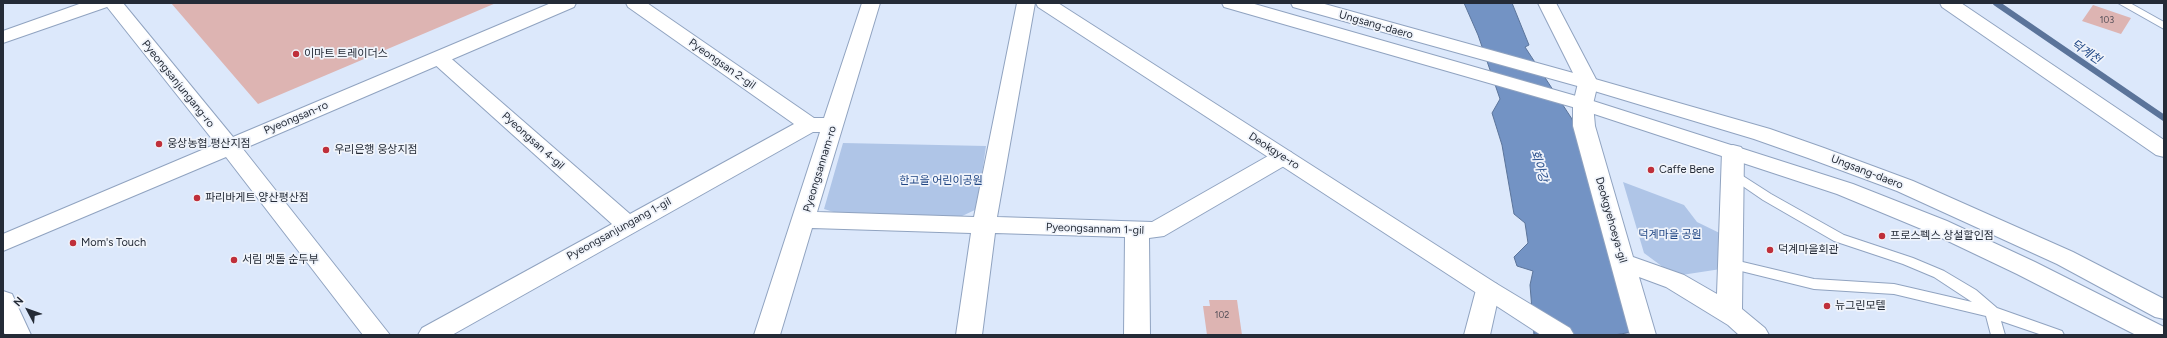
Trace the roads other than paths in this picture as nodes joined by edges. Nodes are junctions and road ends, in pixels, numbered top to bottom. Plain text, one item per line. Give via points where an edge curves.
1 (100, 3) edge
2 (113, 3) edge
3 (567, 3) edge
4 (635, 3) edge
5 (871, 3) edge
6 (1026, 3) edge
7 (1045, 3) edge
8 (1230, 3) edge
9 (1300, 3) edge
10 (1547, 3) edge
11 (1949, 3) edge
12 (2123, 3) edge
13 (2164, 26) edge
14 (3, 37) edge
15 (439, 58) junction
16 (1579, 95) junction
17 (809, 125) junction
18 (833, 125) junction
19 (229, 146) junction
20 (2164, 150) edge
21 (1283, 157) junction
22 (1732, 163) junction
23 (804, 220) junction
24 (627, 225) junction
25 (984, 226) junction
26 (1137, 231) junction
27 (3, 243) edge
28 (1624, 263) junction
29 (1730, 264) junction
30 (1495, 294) junction
31 (3, 300) edge
32 (2164, 310) edge
33 (1992, 312) junction
34 (1729, 313) junction
35 (18, 335) edge
36 (377, 335) edge
37 (431, 335) edge
38 (767, 335) edge
39 (969, 335) edge
40 (1137, 335) edge
41 (1477, 335) edge
42 (1561, 335) edge
43 (1643, 335) edge
44 (1756, 335) edge
45 (1998, 335) edge
46 (2057, 335) edge
47 (2158, 335) edge

1 - 14 street
2 - 19 street, Pyeongsanjungang-ro
3 - 15 street, Pyeongsan-ro
4 - 17 street, Pyeongsan 2-gil
5 - 18 street, Pyeongsannam-ro
6 - 25 street
7 - 21 street, Deokgye-ro
8 - 16 street via 1452,66
9 - 16 street, Ungsang-daero via 1554,74
10 - 16 street
11 - 20 street
12 - 13 lane
15 - 19 street, Pyeongsan-ro
15 - 24 street, Pyeongsan 4-gil
16 - 22 street
16 - 28 street, Deokgyehoeya-gil via 1584,126
16 - 32 street, Ungsang-daero via 1762,134 1905,186 2065,258
17 - 18 street
17 - 24 street, Pyeongsanjungang 1-gil
18 - 23 street, Pyeongsannam-ro
19 - 27 street, Pyeongsan-ro
19 - 36 street, Pyeongsanjungang-ro
21 - 26 street, Pyeongsannam 1-gil via 1156,230
21 - 30 street, Deokgye-ro
22 - 29 street
22 - 33 lane via 1767,197 1839,238 1939,274 1972,294
22 - 47 street via 1845,188 1939,227
23 - 25 street, Pyeongsannam 1-gil
23 - 38 street, Pyeongsannam-ro
24 - 37 street, Pyeongsanjungang 1-gil
25 - 26 street, Pyeongsannam 1-gil
25 - 39 street
26 - 40 street
28 - 34 street via 1675,281
28 - 43 street, Deokgyehoeya-gil
29 - 33 lane via 1814,284 1894,289
29 - 34 street
30 - 41 street
30 - 42 street, Deokgye-ro
31 - 35 street
33 - 45 lane
33 - 46 lane
34 - 44 street

